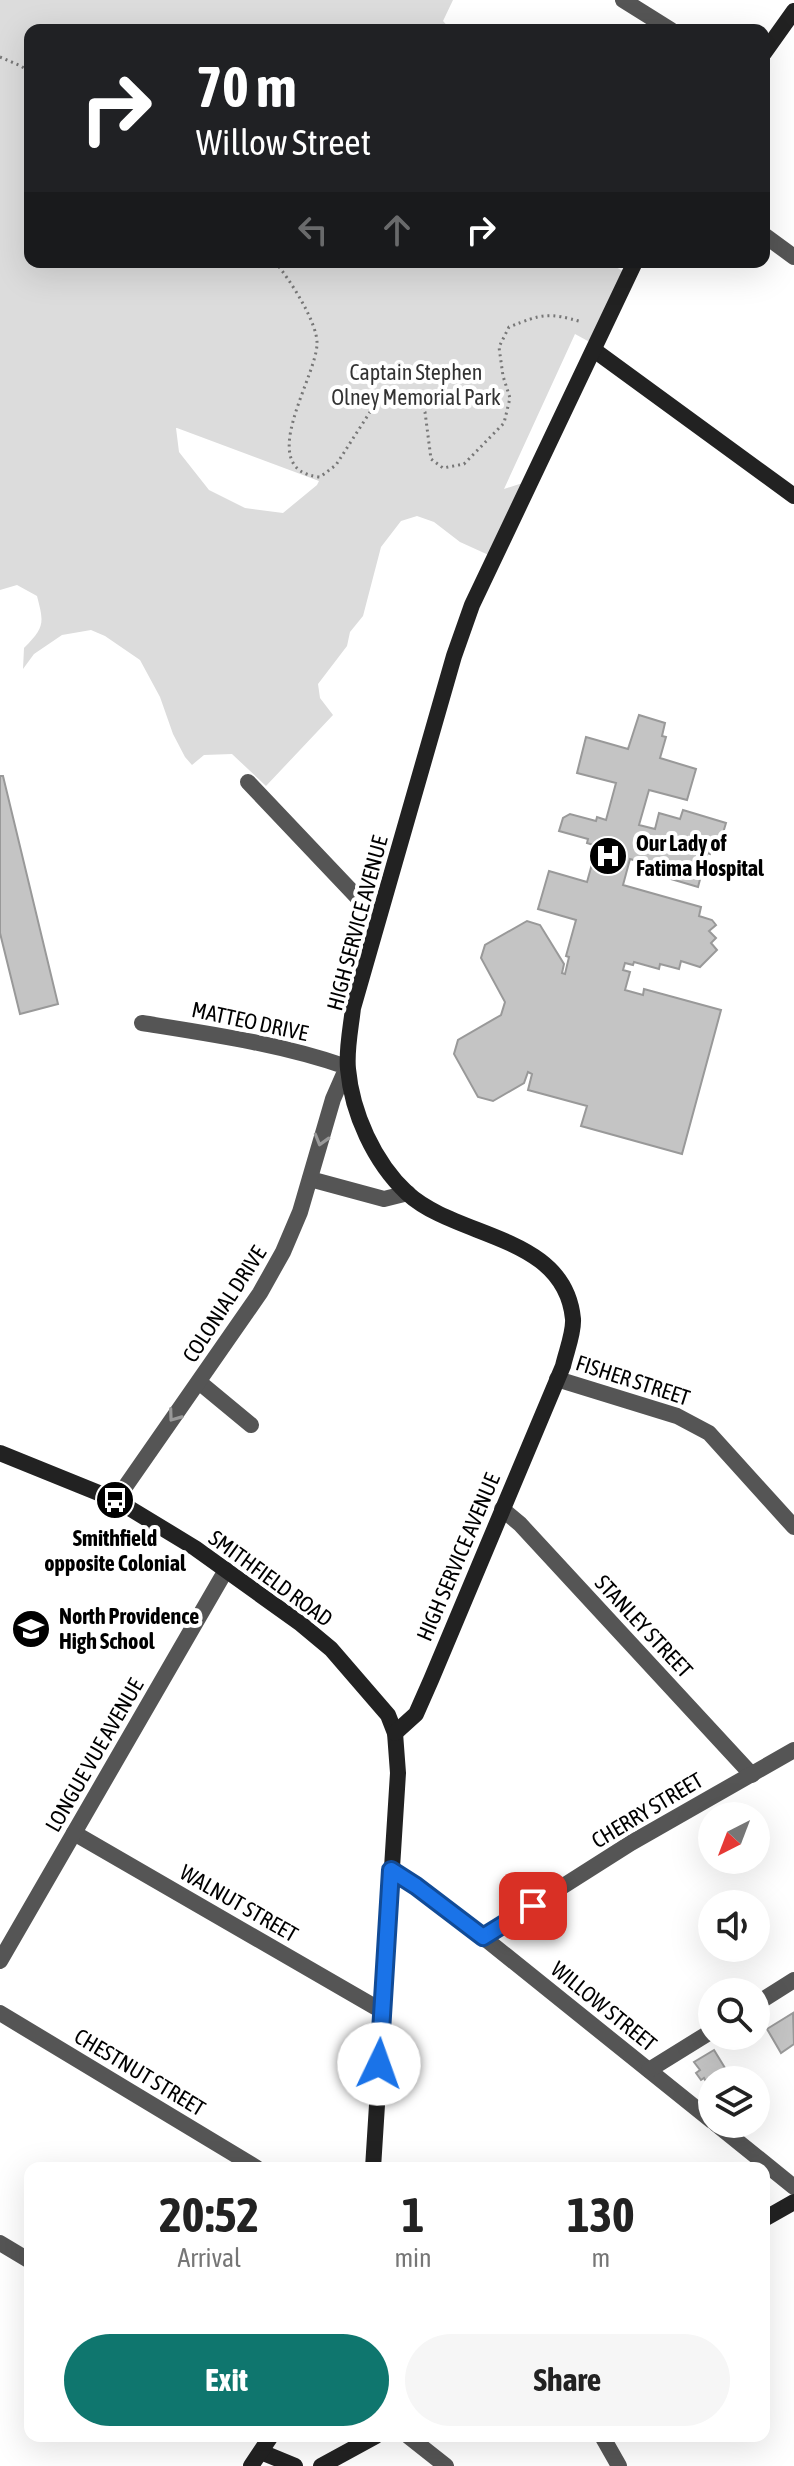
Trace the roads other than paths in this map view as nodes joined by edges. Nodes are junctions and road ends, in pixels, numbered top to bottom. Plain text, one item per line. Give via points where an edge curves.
1 (623, 0) edge
2 (794, 11) edge
3 (661, 24) edge
4 (770, 45) edge
5 (770, 239) edge
6 (794, 257) edge
7 (632, 268) edge
8 (594, 350) junction
9 (794, 496) edge
10 (248, 782) dead end
11 (379, 914) junction
12 (142, 1023) dead end
13 (347, 1067) junction
14 (310, 1179) junction
15 (408, 1193) junction
16 (557, 1379) junction
17 (199, 1382) junction
18 (251, 1425) dead end
19 (0, 1453) edge
20 (116, 1500) junction
21 (502, 1509) junction
22 (794, 1527) edge
23 (226, 1570) junction
24 (395, 1733) junction
25 (794, 1750) edge
26 (752, 1775) junction
27 (74, 1833) junction
28 (391, 1870) junction
29 (483, 1937) junction
30 (0, 1961) edge
31 (794, 1980) edge
32 (770, 1995) edge
33 (382, 2011) junction
34 (0, 2013) edge
35 (698, 2040) edge
36 (649, 2070) junction
37 (698, 2109) edge
38 (734, 2138) edge
39 (247, 2162) edge
40 (373, 2162) edge
41 (763, 2162) edge
42 (770, 2168) edge
43 (794, 2187) edge
44 (794, 2202) edge
45 (770, 2216) edge
46 (0, 2243) edge
47 (24, 2257) edge
48 (267, 2442) edge
49 (364, 2442) edge
50 (416, 2442) edge
51 (605, 2442) edge
52 (256, 2459) edge
53 (320, 2465) edge
54 (295, 2466) edge
55 (446, 2466) edge
56 (619, 2466) edge

1 - 3 street
2 - 4 main road
5 - 6 street
7 - 8 main road, HIGH SERVICE AVENUE
8 - 9 main road
8 - 11 main road, HIGH SERVICE AVENUE via 472,605
10 - 11 street
11 - 13 main road, HIGH SERVICE AVENUE via 353,1008
12 - 13 street, MATTEO DRIVE via 228,1036
13 -> 14 street, COLONIAL DRIVE
13 - 15 main road, HIGH SERVICE AVENUE via 373,1148
14 - 15 street via 384,1199
14 - 17 street, COLONIAL DRIVE via 283,1252
15 - 16 main road, HIGH SERVICE AVENUE via 449,1218 533,1253 561,1283 573,1319
16 - 21 main road, HIGH SERVICE AVENUE
16 - 22 street, FISHER STREET via 703,1429
17 - 18 street
17 -> 20 street, COLONIAL DRIVE
19 - 20 main road, SMITHFIELD ROAD
20 - 23 main road, SMITHFIELD ROAD
21 - 24 main road, HIGH SERVICE AVENUE via 416,1714
21 - 26 street, STANLEY STREET
23 - 24 main road, SMITHFIELD ROAD via 331,1649 378,1701
23 - 27 street, LONGUE VUE AVENUE
24 - 28 main road, SMITHFIELD ROAD via 398,1773
25 - 26 street, CHERRY STREET
26 - 29 street, CHERRY STREET via 631,1843
27 - 30 street, LONGUE VUE AVENUE
27 - 33 street, WALNUT STREET
28 - 29 street, WILLOW STREET
28 - 33 main road, SMITHFIELD ROAD
29 - 36 street, WILLOW STREET
31 - 32 street
33 - 40 main road, SMITHFIELD ROAD
34 - 39 street, CHESTNUT STREET
35 - 36 street
36 - 37 street, WILLOW STREET
38 - 41 street, WILLOW STREET
42 - 43 street, WILLOW STREET
44 - 45 main road
46 - 47 street
48 - 52 main road
49 - 53 main road
50 - 55 street
51 - 56 street
52 - 54 main road

